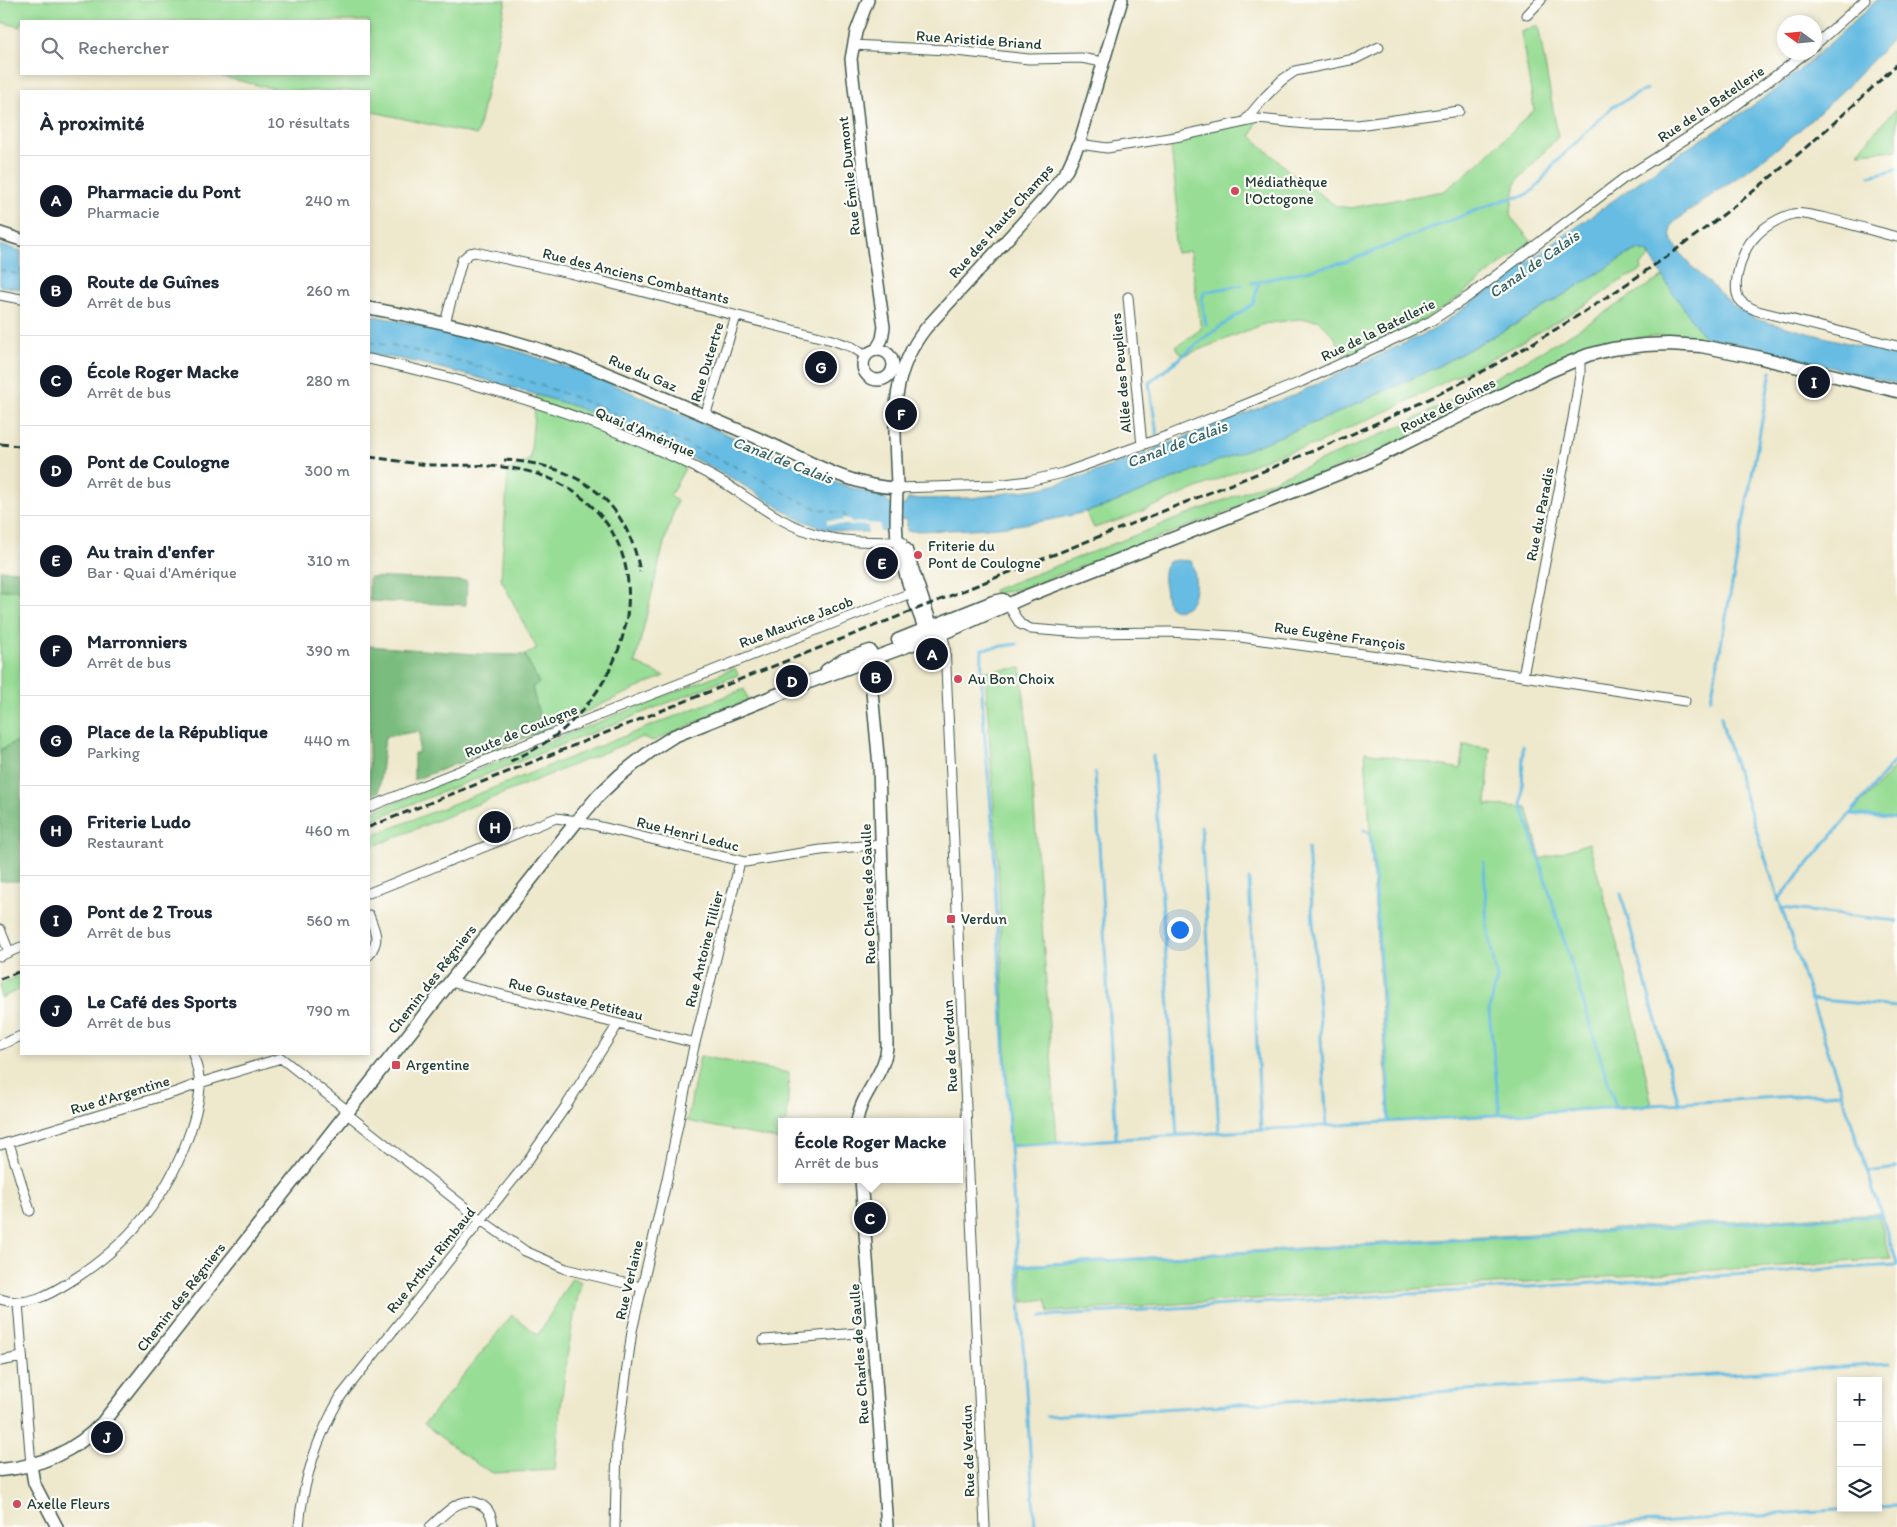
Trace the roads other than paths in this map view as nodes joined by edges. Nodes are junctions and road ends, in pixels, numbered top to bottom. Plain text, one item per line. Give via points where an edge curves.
1 (868, 0) edge
2 (1122, 0) edge
3 (1541, 0) edge
4 (1865, 0) edge
5 (1527, 15) dead end
6 (1822, 39) edge
7 (852, 45) junction
8 (1379, 48) dead end
9 (1796, 60) edge
10 (1103, 62) junction
11 (1460, 111) dead end
12 (1244, 122) junction
13 (1079, 144) junction
14 (0, 233) edge
15 (1897, 237) edge
16 (20, 240) edge
17 (0, 295) edge
18 (1128, 297) dead end
19 (20, 299) edge
20 (370, 308) edge
21 (736, 316) junction
22 (446, 323) junction
23 (919, 336) junction
24 (1897, 346) edge
25 (876, 350) junction
26 (866, 356) junction
27 (1580, 357) junction
28 (370, 359) edge
29 (893, 368) junction
30 (885, 379) junction
31 (1897, 391) edge
32 (895, 406) junction
33 (705, 416) junction
34 (1142, 446) junction
35 (897, 493) junction
36 (900, 542) junction
37 (915, 591) junction
38 (1006, 602) junction
39 (934, 631) junction
40 (869, 660) junction
41 (1523, 676) junction
42 (684, 681) joint
43 (809, 682) junction
44 (1685, 701) dead end
45 (370, 807) edge
46 (577, 821) junction
47 (882, 844) junction
48 (740, 862) junction
49 (370, 893) edge
50 (370, 918) edge
51 (0, 929) edge
52 (20, 947) edge
53 (9, 952) junction
54 (370, 954) edge
55 (0, 956) edge
56 (450, 982) junction
57 (618, 1024) junction
58 (20, 1036) edge
59 (695, 1043) junction
60 (0, 1045) edge
61 (193, 1055) edge
62 (281, 1056) edge
63 (200, 1083) junction
64 (347, 1112) junction
65 (859, 1118) edge
66 (4, 1144) edge
67 (969, 1159) junction
68 (963, 1160) edge
69 (861, 1183) edge
70 (30, 1211) dead end
71 (481, 1220) junction
72 (642, 1287) junction
73 (0, 1300) edge
74 (18, 1303) junction
75 (872, 1332) junction
76 (764, 1340) dead end
77 (22, 1357) junction
78 (0, 1360) edge
79 (31, 1465) junction
80 (0, 1470) edge
81 (57, 1527) edge
82 (299, 1527) edge
83 (430, 1527) edge
84 (493, 1527) edge
85 (615, 1527) edge
86 (887, 1527) edge
87 (984, 1527) edge

1 - 7 street, Rue Émile Dumont
2 - 10 street, Rue des Hauts Champs
3 - 5 street
4 - 6 street
7 - 10 street, Rue Aristide Briand via 947,50 1029,59 1081,58
7 - 25 street, Rue Émile Dumont via 851,65 884,327
8 - 12 street via 1355,59 1295,71 1265,96
9 - 34 street, Rue de la Batellerie via 1726,113 1623,179 1469,296 1431,320 1301,382
10 - 13 street, Rue des Hauts Champs
11 - 12 street via 1358,125 1258,119
12 - 13 street via 1106,148
13 - 23 street, Rue des Hauts Champs via 1072,162 1054,188
14 - 16 street
15 - 24 street via 1810,215 1794,214 1752,239 1741,260 1737,286 1740,301 1753,309
17 - 19 street
18 - 34 street, Allée des Peupliers
20 - 22 street, Rue du Gaz
21 - 22 street, Rue des Anciens Combattants via 475,252 462,260
21 - 26 street, Rue des Anciens Combattants via 839,342
21 - 33 street, Rue Dutertre
22 - 33 street, Rue du Gaz via 578,362
23 - 29 street, Rue des Hauts Champs
23 - 32 street, Rue des Hauts Champs via 905,363
25 - 26 street
25 - 29 street via 890,356
26 - 30 street via 862,365 865,374 872,380
27 - 31 main road, Route de Guînes via 1633,346 1691,345 1748,355
27 - 38 main road, Route de Guînes via 1375,459
27 - 41 street, Rue du Paradis via 1574,409
28 - 36 street, Quai d'Amérique via 437,374 621,434 714,478 803,530 843,540
29 - 30 street
30 - 32 street
32 - 35 street, Rue des Hauts Champs
33 - 35 street, Rue du Gaz via 842,475
34 - 35 street, Rue de la Batellerie via 1063,473 1022,482
35 - 36 street, Rue des Hauts Champs
36 - 37 street, Rue des Hauts Champs
37 - 39 street, Rue des Hauts Champs
37 - 42 street, Rue Maurice Jacob
38 - 39 main road, Route de Guînes via 986,605
38 - 41 street, Rue Eugène François via 1020,624 1031,629 1233,636
39 - 40 main road, Chemin des Régniers
39 - 43 main road, Chemin des Régniers via 843,660
39 - 67 street, Rue de Verdun via 945,645
40 - 43 main road, Chemin des Régniers
40 - 47 street, Rue Charles de Gaulle via 878,748
41 - 44 street, Rue Eugène François
42 - 45 street, Route de Coulogne
43 - 46 main road, Chemin des Régniers via 667,740 619,776
46 - 48 street, Rue Henri Leduc
46 - 49 street, Rue Henri Leduc via 551,820
46 - 56 main road, Chemin des Régniers
47 - 48 street, Rue Henri Leduc
47 - 65 street, Rue Charles de Gaulle via 887,1050
48 - 59 street, Rue Antoine Tillier
50 - 54 street via 377,940
51 - 53 street
52 - 53 street
53 - 55 street
56 - 57 street, Rue Gustave Petiteau
56 - 64 main road, Chemin des Régniers
57 - 59 street, Rue Gustave Petiteau
57 - 71 street, Rue Arthur Rimbaud via 556,1120
58 - 60 street
59 - 72 street, Rue Verlaine
61 - 63 street
62 - 63 street, Rue d'Argentine
62 - 64 street, Rue d'Argentine
63 - 66 street, Rue d'Argentine
63 - 74 street via 195,1117 181,1158 143,1220 115,1250 88,1271 43,1297
64 - 71 street, Rue d'Argentine
64 - 79 main road, Chemin des Régniers via 103,1422 71,1448
66 - 70 street
67 - 68 street
67 - 87 street, Rue de Verdun
69 - 75 street, Rue Charles de Gaulle
71 - 72 street, Rue d'Argentine via 517,1246 549,1263
71 - 82 street, Rue Arthur Rimbaud via 341,1396 311,1461
72 - 85 street, Rue Verlaine via 622,1397
73 - 74 street
74 - 77 street
75 - 76 street
75 - 86 street, Rue Charles de Gaulle
77 - 78 street
77 - 79 street
79 - 80 main road, Chemin des Régniers
79 - 81 street via 34,1483
83 - 84 street via 456,1504 468,1501 478,1503 489,1512

